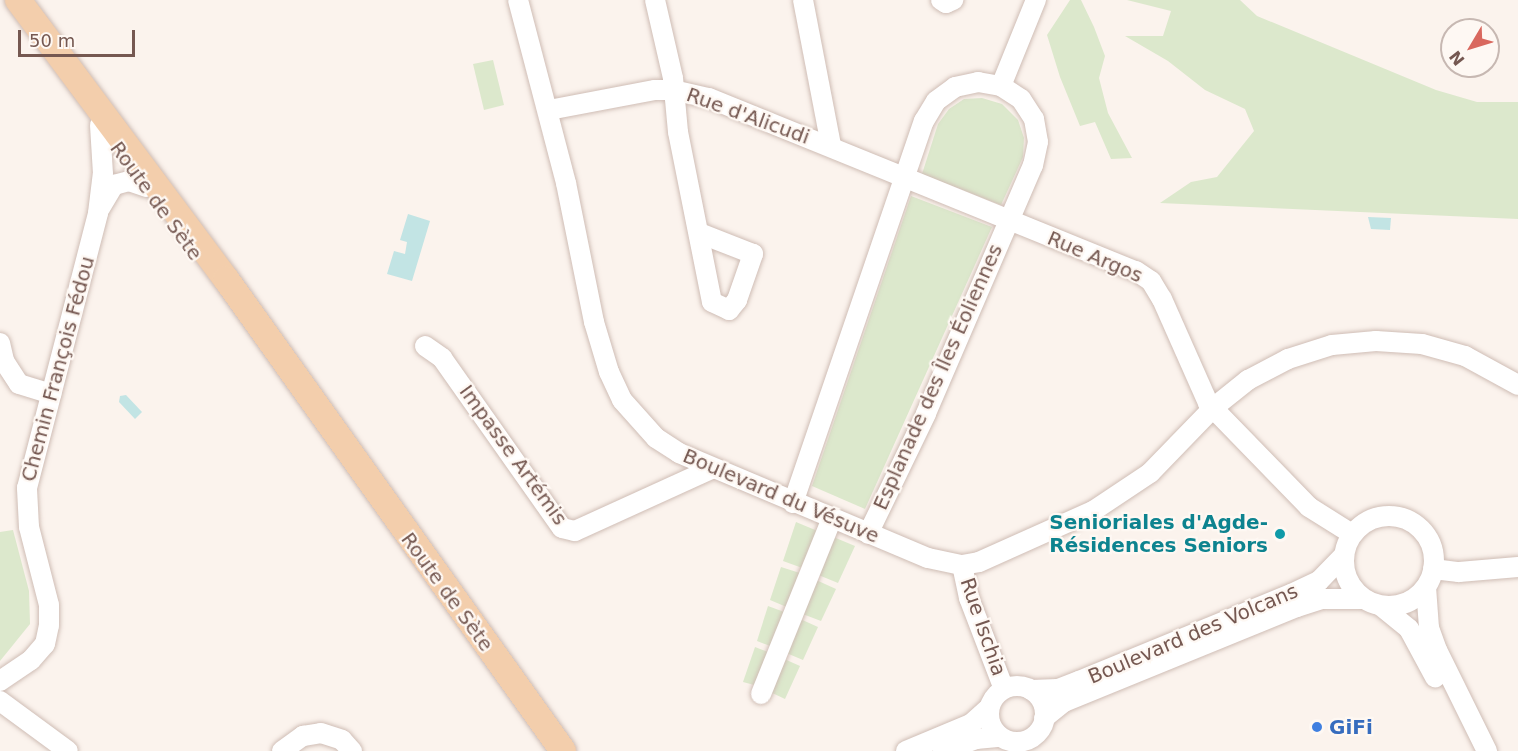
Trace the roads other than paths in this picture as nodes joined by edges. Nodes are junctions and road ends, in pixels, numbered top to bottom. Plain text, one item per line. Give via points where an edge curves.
1 (2, 0) edge
2 (18, 0) edge
3 (518, 0) edge
4 (655, 0) edge
5 (803, 0) edge
6 (941, 0) edge
7 (953, 0) edge
8 (1036, 0) edge
9 (1001, 86) junction
10 (674, 90) junction
11 (549, 110) junction
12 (100, 125) junction
13 (831, 146) junction
14 (904, 179) junction
15 (146, 188) junction
16 (98, 213) junction
17 (1007, 219) junction
18 (699, 233) dead end
19 (0, 343) edge
20 (425, 346) dead end
21 (1518, 385) edge
22 (51, 394) junction
23 (311, 403) junction
24 (1213, 408) junction
25 (711, 469) junction
26 (793, 503) junction
27 (832, 518) junction
28 (868, 534) junction
29 (1352, 534) junction
30 (1343, 556) junction
31 (962, 565) junction
32 (1518, 567) edge
33 (1430, 578) junction
34 (1363, 598) junction
35 (1382, 606) junction
36 (0, 681) edge
37 (1005, 689) junction
38 (1031, 690) junction
39 (761, 694) dead end
40 (0, 701) edge
41 (989, 708) junction
42 (1044, 718) junction
43 (1000, 737) junction
44 (1029, 746) edge
45 (68, 751) edge
46 (282, 751) edge
47 (352, 751) edge
48 (563, 751) edge
49 (906, 751) edge
50 (942, 751) edge
51 (1472, 751) edge
52 (1487, 751) edge

1 - 12 main road, Route de Sète
2 - 23 main road, Route de Sète via 226,279
3 - 11 street, Boulevard du Vésuve
4 - 10 street
5 - 13 street
6 - 7 street
8 - 9 street
9 - 14 street via 978,82 960,86 936,101 924,122
9 - 17 street, Esplanade des Îles Éoliennes via 1021,99 1034,119 1038,142 1033,165
10 - 11 street, Rue d'Alicudi
10 - 13 street, Rue d'Alicudi via 709,98
10 - 18 street via 678,132
11 - 25 street, Boulevard du Vésuve via 594,322 609,372 622,400 657,438
12 - 15 main road, Route de Sète
12 - 16 street, Chemin François Fédou via 103,174
13 - 14 street, Rue d'Alicudi
14 - 17 street, Esplanade des Îles Éoliennes
14 - 26 street
15 - 16 street, Chemin François Fédou via 129,182 114,185
15 - 23 main road, Route de Sète
16 - 22 street, Chemin François Fédou
17 - 24 street, Rue Argos via 1136,271 1151,281
17 - 28 street, Esplanade des Îles Éoliennes via 926,414
19 - 22 street via 4,361 16,381
20 - 25 street, Impasse Artémis via 442,358 562,528 575,531
21 - 24 street, Boulevard du Vésuve via 1445,349 1376,341 1332,345 1288,359 1248,380
22 - 36 street, Chemin François Fédou via 29,472 26,507 33,554 49,605 49,625 45,644 31,660
23 - 48 main road, Route de Sète
24 - 29 street, Rue Argos via 1309,507
24 - 31 street, Boulevard du Vésuve via 1176,450 1122,493 999,553
25 - 26 street, Boulevard du Vésuve
26 - 27 street, Boulevard du Vésuve
27 - 28 street, Boulevard du Vésuve
27 - 39 street
28 - 31 street, Boulevard du Vésuve via 928,558
29 - 30 street
29 - 33 street via 1381,517 1398,517 1414,524 1426,536 1433,552
30 - 34 street via 1348,579
30 - 38 street, Boulevard des Volcans via 1319,581 1291,594 1058,689
31 - 37 street, Rue Ischia via 969,597
32 - 33 street
33 - 35 street via 1414,599 1398,606
33 - 52 street via 1427,616 1437,650
34 - 35 street
34 - 42 street, Boulevard des Volcans via 1322,599 1297,608 1064,702
35 - 51 street via 1409,629
37 - 38 street via 1013,686
37 - 41 street
38 - 42 street via 1042,702
40 - 45 street
41 - 43 street via 990,724
41 - 49 street via 971,724
42 - 44 street
43 - 44 street
43 - 50 street via 976,739
46 - 47 street via 303,736 321,734 342,740

